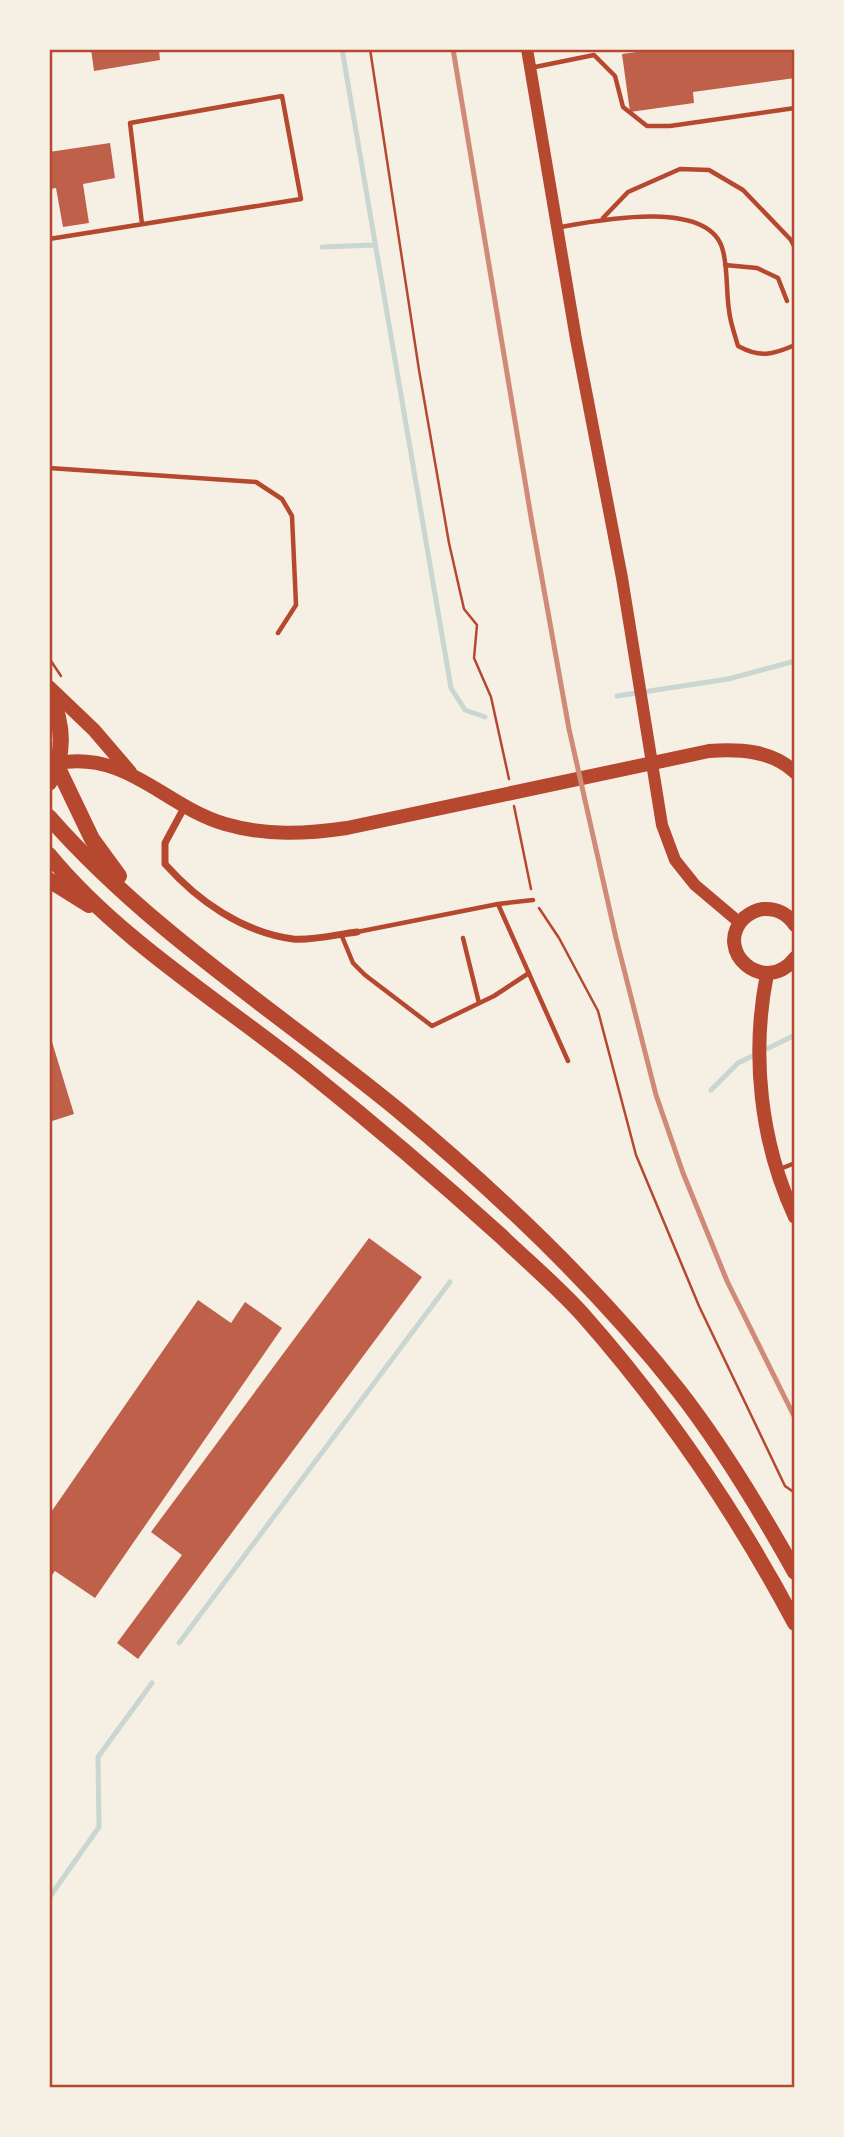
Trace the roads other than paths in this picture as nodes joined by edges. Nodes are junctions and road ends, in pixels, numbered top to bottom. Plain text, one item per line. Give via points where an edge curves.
1 (527, 49) edge
2 (593, 52) edge
3 (530, 68) junction
4 (795, 108) edge
5 (602, 219) junction
6 (142, 225) junction
7 (556, 227) junction
8 (49, 239) edge
9 (795, 248) edge
10 (724, 265) junction
11 (788, 301) dead end
12 (795, 345) edge
13 (49, 468) edge
14 (278, 633) dead end
15 (49, 689) edge
16 (57, 765) junction
17 (131, 772) junction
18 (795, 772) edge
19 (49, 783) edge
20 (185, 806) junction
21 (49, 817) edge
22 (49, 855) edge
23 (49, 880) edge
24 (533, 900) road end
25 (498, 904) junction
26 (138, 907) junction
27 (793, 918) edge
28 (113, 919) junction
29 (740, 923) junction
30 (357, 932) joint
31 (341, 933) junction
32 (463, 938) dead end
33 (795, 958) edge
34 (529, 972) junction
35 (767, 974) junction
36 (479, 1003) junction
37 (568, 1061) dead end
38 (795, 1163) edge
39 (777, 1170) junction
40 (795, 1217) edge
41 (795, 1572) edge
42 (795, 1623) edge

1 - 3 street
2 - 3 lane
2 - 4 lane via 615,76 623,107 647,126
3 - 7 street
5 - 7 lane
5 - 9 lane via 628,192 680,169 709,170 743,191
5 - 10 lane via 687,219 711,230 723,249
6 - 6 lane via 300,199 282,96 130,122
6 - 8 lane
7 - 29 street via 622,578 662,825 674,860 695,885
10 - 11 lane via 757,268 778,278
10 - 12 lane via 738,346 754,355
13 - 14 lane via 256,482 282,499 292,516 296,605
15 - 16 main road via 61,733
15 - 17 main road
16 - 17 main road via 90,761
16 - 19 main road
16 - 26 main road via 92,839
17 - 20 main road
18 - 20 main road via 776,759 732,750 347,828 290,834 223,824
20 - 31 street via 165,844 165,864 184,885 226,916 259,930 295,939
21 - 26 main road
22 - 28 main road
23 - 28 main road
24 - 25 lane
25 - 30 lane
25 - 34 lane
26 - 41 main road via 399,1111 551,1248 680,1393
27 - 29 main road via 772,908 758,909
28 - 42 main road via 371,1122 581,1313 652,1397 704,1471
29 - 35 main road via 734,938 736,951 742,962
30 - 31 street
31 - 36 lane via 353,963 432,1026
32 - 36 lane
33 - 35 main road via 785,969
34 - 36 lane
34 - 37 lane
35 - 39 main road via 759,1040 761,1089
38 - 39 lane
39 - 40 main road

